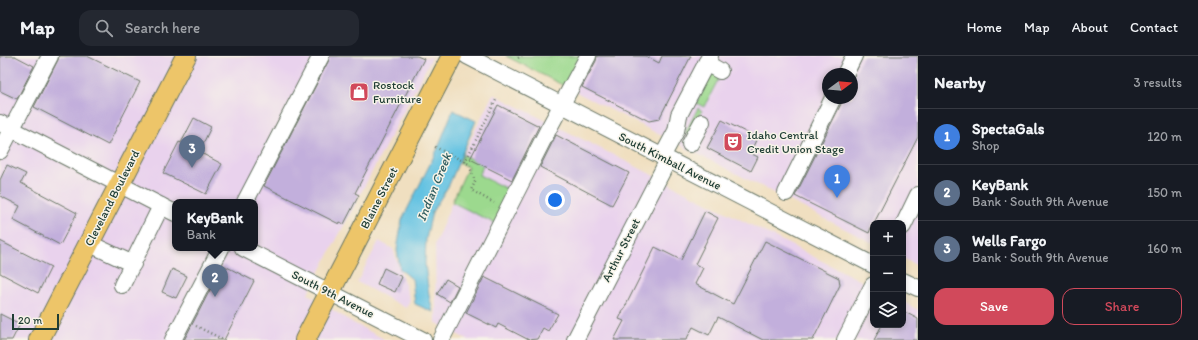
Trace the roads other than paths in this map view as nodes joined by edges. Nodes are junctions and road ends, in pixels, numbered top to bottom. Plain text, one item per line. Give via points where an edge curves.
1 (50, 56) edge
2 (186, 56) edge
3 (321, 56) edge
4 (452, 56) edge
5 (467, 56) edge
6 (588, 56) edge
7 (854, 56) edge
8 (712, 63) edge
9 (848, 68) edge
10 (830, 104) edge
11 (562, 105) junction
12 (702, 122) dead end
13 (6, 126) edge
14 (690, 144) dead end
15 (0, 151) edge
16 (665, 158) junction
17 (118, 184) junction
18 (786, 193) dead end
19 (918, 196) edge
20 (247, 199) edge
21 (168, 210) edge
22 (906, 220) edge
23 (88, 243) junction
24 (219, 251) edge
25 (249, 251) edge
26 (870, 263) edge
27 (133, 264) junction
28 (906, 282) edge
29 (122, 285) dead end
30 (918, 288) edge
31 (870, 291) edge
32 (330, 293) junction
33 (39, 340) edge
34 (173, 340) edge
35 (305, 340) edge
36 (423, 340) edge
37 (441, 340) edge
38 (575, 340) edge
39 (844, 340) edge

1 - 13 street
2 - 17 main road, Cleveland Boulevard
3 - 20 street
4 - 32 main road, Blaine Street
5 - 11 street, South Kimball Avenue
6 - 11 street
7 - 9 street
8 - 16 street, Arthur Street via 679,115
10 - 18 street
11 - 16 street, South Kimball Avenue
11 - 37 street
12 - 14 street
13 - 15 street
13 - 17 street
16 - 26 street, South Kimball Avenue
16 - 38 street, Arthur Street
17 - 21 street
17 - 23 main road, Cleveland Boulevard
19 - 22 street
21 - 27 street
23 - 27 street
23 - 33 main road, Cleveland Boulevard
24 - 34 street
25 - 32 street, South 9th Avenue
27 - 29 street
28 - 30 street
31 - 39 street
32 - 35 main road, Blaine Street
32 - 36 street, South 9th Avenue

